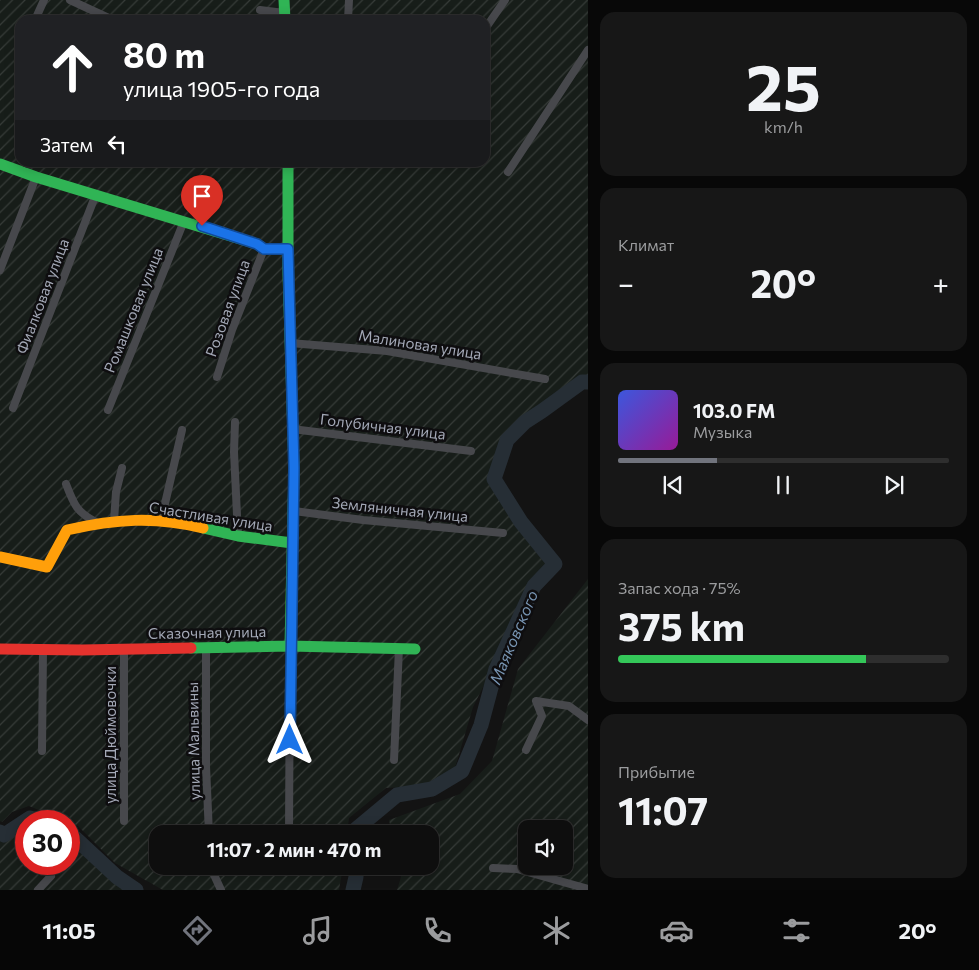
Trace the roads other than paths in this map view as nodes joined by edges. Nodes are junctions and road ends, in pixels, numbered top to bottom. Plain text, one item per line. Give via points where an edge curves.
1 (44, 0) edge
2 (70, 0) edge
3 (284, 0) edge
4 (349, 0) edge
5 (505, 0) edge
6 (260, 10) dead end
7 (37, 15) edge
8 (102, 15) edge
9 (280, 15) edge
10 (284, 15) edge
11 (348, 15) edge
12 (490, 22) edge
13 (588, 50) edge
14 (0, 164) edge
15 (288, 167) edge
16 (508, 172) dead end
17 (36, 177) junction
18 (96, 194) junction
19 (184, 221) junction
20 (264, 249) junction
21 (288, 249) junction
22 (0, 270) edge
23 (290, 343) junction
24 (217, 377) dead end
25 (545, 379) dead end
26 (13, 408) dead end
27 (108, 410) dead end
28 (235, 422) dead end
29 (292, 429) junction
30 (182, 430) dead end
31 (471, 451) dead end
32 (122, 468) dead end
33 (66, 484) dead end
34 (294, 511) junction
35 (114, 521) junction
36 (161, 522) junction
37 (98, 523) junction
38 (503, 533) dead end
39 (238, 536) junction
40 (292, 543) junction
41 (0, 557) edge
42 (290, 646) junction
43 (206, 648) junction
44 (399, 648) junction
45 (0, 649) edge
46 (124, 649) junction
47 (415, 649) dead end
48 (43, 650) junction
49 (588, 720) edge
50 (526, 750) dead end
51 (42, 751) dead end
52 (394, 760) dead end
53 (124, 821) dead end
54 (209, 825) edge
55 (289, 825) edge
56 (493, 868) dead end
57 (214, 875) edge
58 (51, 876) dead end
59 (588, 889) edge
60 (38, 890) edge
61 (221, 890) edge

1 - 7 street
2 - 8 street
3 - 10 street
4 - 11 street
5 - 12 street
6 - 9 street
13 - 16 street
14 - 17 street
15 - 21 street
17 - 18 street
17 - 22 street
18 - 19 street
18 - 26 street, Фиалковая улица
19 - 20 street
19 - 27 street, Ромашковая улица
20 - 21 street
20 - 24 street, Розовая улица
21 - 23 street
23 - 25 street, Малиновая улица via 387,351
23 - 29 street
28 - 39 street
29 - 31 street, Голубичная улица
29 - 34 street
30 - 36 street
32 - 35 street
33 - 37 street via 74,506
34 - 38 street, Земляничная улица
34 - 40 street
35 - 36 street, Счастливая улица via 138,519
35 - 37 street, Счастливая улица
36 - 39 street, Счастливая улица via 192,525
37 - 41 street, Счастливая улица via 67,530 47,567
39 - 40 street, Счастливая улица
40 - 42 street
42 - 43 street, Сказочная улица
42 - 44 street, Сказочная улица
42 - 55 street
43 - 46 street, Сказочная улица
43 - 54 street, улица Мальвины
44 - 47 street, Сказочная улица
44 - 52 street
45 - 48 street, Сказочная улица
46 - 48 street, Сказочная улица
46 - 53 street, улица Дюймовочки
48 - 51 street
49 - 50 street via 569,706 536,701 542,716
56 - 59 street via 517,869
57 - 61 street
58 - 60 street

